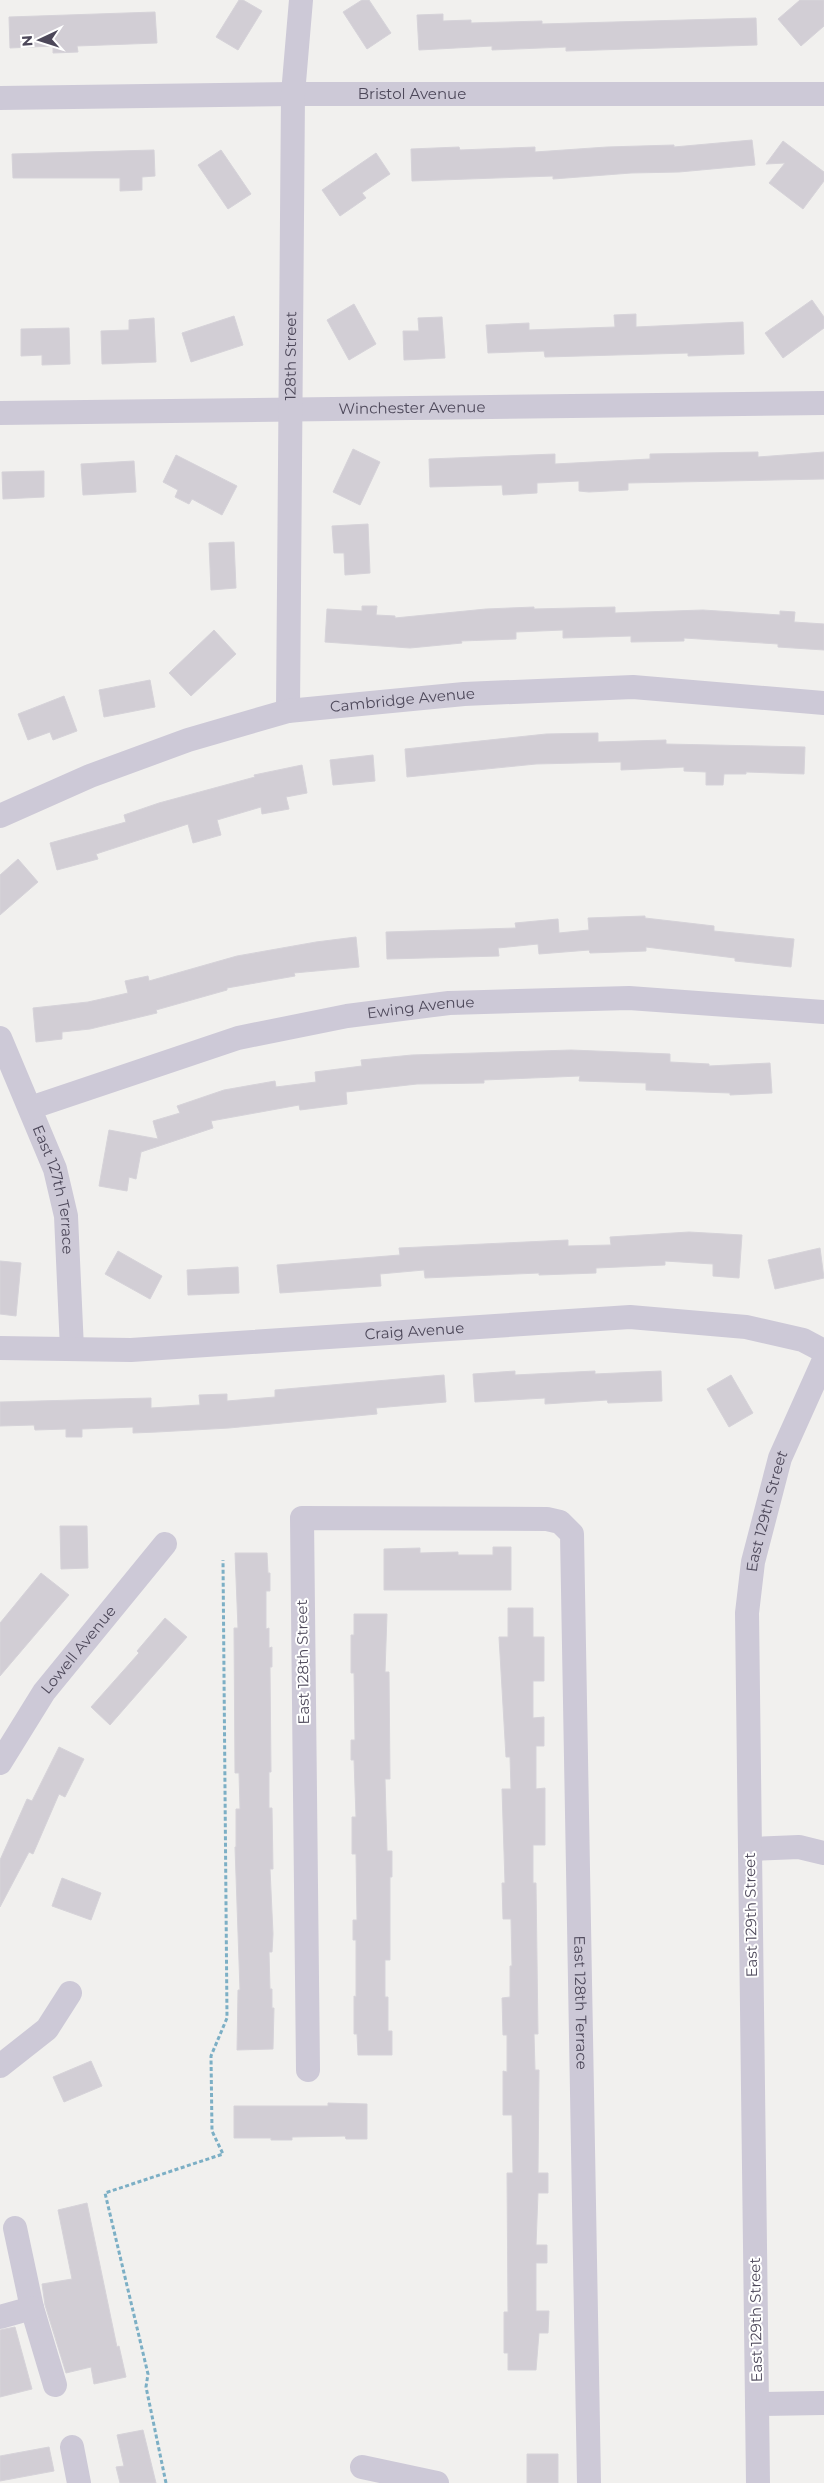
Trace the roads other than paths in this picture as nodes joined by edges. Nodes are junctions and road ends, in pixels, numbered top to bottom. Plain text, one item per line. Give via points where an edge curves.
1 (301, 0) edge
2 (293, 94) junction
3 (824, 94) edge
4 (0, 98) edge
5 (824, 403) edge
6 (289, 409) junction
7 (0, 413) edge
8 (824, 703) edge
9 (288, 711) junction
10 (0, 816) edge
11 (824, 1012) edge
12 (0, 1038) edge
13 (30, 1108) junction
14 (0, 1348) edge
15 (72, 1349) junction
16 (824, 1351) edge
17 (824, 1360) edge
18 (564, 1526) joint
19 (165, 1544) dead end
20 (0, 1763) edge
21 (750, 1849) junction
22 (824, 1853) edge
23 (70, 1993) dead end
24 (0, 2066) edge
25 (308, 2070) dead end
26 (15, 2228) dead end
27 (32, 2308) junction
28 (0, 2317) edge
29 (55, 2385) dead end
30 (824, 2403) edge
31 (757, 2404) junction
32 (72, 2447) dead end
33 (362, 2467) dead end
34 (79, 2483) edge
35 (437, 2483) edge
36 (589, 2483) edge
37 (758, 2483) edge

1 - 2 street, 128th Street
2 - 3 street, Bristol Avenue
2 - 4 street, Bristol Avenue
2 - 6 street, 128th Street
5 - 6 street, Winchester Avenue
6 - 7 street, Winchester Avenue
6 - 9 street, 128th Street
8 - 9 street, Cambridge Avenue via 633,687 464,694
9 - 10 street, Cambridge Avenue via 170,746 90,776
11 - 13 street, Ewing Avenue via 629,998 449,1003 347,1016 238,1038
12 - 13 street, East 127th Terrace
13 - 15 street, East 127th Terrace via 55,1170 66,1216
14 - 15 street, Craig Avenue
15 - 16 street, Craig Avenue via 131,1350 630,1317 746,1328 803,1340
17 - 21 street, East 129th Street via 780,1458 753,1562 747,1613
18 - 25 street, East 128th Street via 547,1519 302,1518
18 - 36 street, East 128th Terrace via 572,1534
19 - 20 street, Lowell Avenue via 44,1692
21 - 22 street via 799,1847
21 - 31 street, East 129th Street
23 - 24 street via 47,2029
26 - 27 street
27 - 28 street
27 - 29 street
30 - 31 street
31 - 37 street, East 129th Street
32 - 34 street
33 - 35 street

